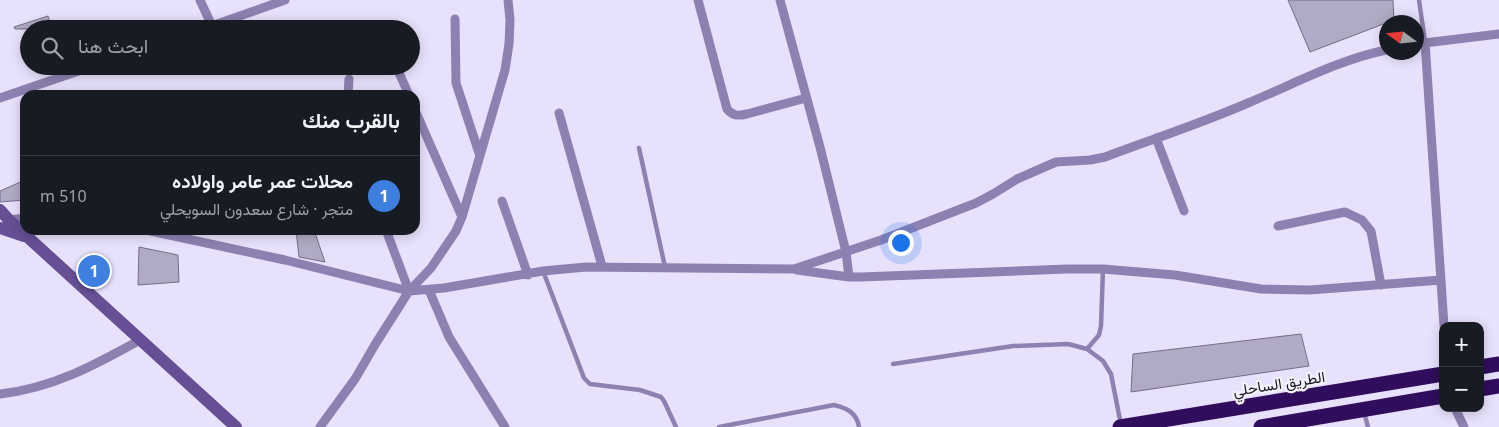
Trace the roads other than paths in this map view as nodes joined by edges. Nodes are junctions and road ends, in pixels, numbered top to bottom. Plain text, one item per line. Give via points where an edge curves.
1 (200, 0) edge
2 (285, 0) edge
3 (508, 0) edge
4 (698, 0) edge
5 (780, 0) edge
6 (1419, 0) edge
7 (1420, 15) edge
8 (455, 19) dead end
9 (205, 20) edge
10 (227, 20) edge
11 (1499, 34) edge
12 (1424, 43) edge
13 (1379, 52) edge
14 (1422, 60) edge
15 (67, 75) edge
16 (400, 75) edge
17 (349, 79) dead end
18 (23, 90) edge
19 (348, 90) edge
20 (406, 90) edge
21 (20, 91) edge
22 (0, 98) edge
23 (806, 98) junction
24 (559, 113) dead end
25 (420, 121) edge
26 (1156, 138) junction
27 (639, 148) dead end
28 (480, 156) junction
29 (502, 201) dead end
30 (0, 210) edge
31 (1184, 211) dead end
32 (462, 217) junction
33 (20, 220) edge
34 (5, 224) edge
35 (1278, 226) dead end
36 (20, 232) edge
37 (24, 235) edge
38 (169, 235) edge
39 (388, 235) edge
40 (846, 252) junction
41 (602, 266) junction
42 (665, 267) junction
43 (794, 269) junction
44 (1103, 269) junction
45 (543, 271) junction
46 (528, 275) junction
47 (849, 277) junction
48 (1441, 280) junction
49 (1380, 285) junction
50 (429, 290) junction
51 (409, 291) junction
52 (1444, 322) edge
53 (140, 340) junction
54 (1087, 349) junction
55 (893, 364) dead end
56 (1499, 364) edge
57 (1484, 367) edge
58 (1439, 375) edge
59 (1499, 386) edge
60 (1484, 388) edge
61 (0, 394) edge
62 (1439, 397) edge
63 (1363, 409) junction
64 (1457, 412) edge
65 (1316, 422) edge
66 (236, 427) edge
67 (320, 427) edge
68 (505, 427) edge
69 (676, 427) edge
70 (719, 427) edge
71 (859, 427) edge
72 (1120, 427) edge
73 (1262, 427) edge
74 (1368, 427) edge
75 (1464, 427) edge

1 - 9 street
2 - 10 street
3 - 28 street via 509,44 505,70
4 - 23 street via 727,108 732,114 739,116
5 - 23 street
6 - 7 lane
8 - 28 street via 456,83
11 - 12 street
13 - 26 street via 1330,67 1246,104
14 - 48 street
15 - 18 street
16 - 20 street
17 - 19 street
21 - 22 street
23 - 40 street
24 - 41 street
25 - 32 street
26 - 31 street
26 - 40 street via 1105,157 1056,162 1036,169 976,203
27 - 42 lane
28 - 32 street
29 - 46 street
30 - 34 main road
32 - 51 street via 431,268
33 - 34 street
34 - 36 main road
35 - 49 street via 1344,212 1362,220 1371,231
37 - 53 main road
38 - 51 street
39 - 51 street
40 - 43 street
40 - 47 street
41 - 42 street
41 - 45 street
42 - 43 street
43 - 47 street
44 - 47 street
44 - 49 street via 1174,275 1261,289 1310,290
44 - 54 lane via 1099,335
45 - 46 street
45 - 69 lane via 584,378 595,384 640,390 661,397
46 - 50 street
48 - 49 street
48 - 52 street
50 - 51 street
50 - 68 street via 449,337
51 - 67 street via 355,379
53 - 61 street via 60,380
53 - 66 main road
54 - 55 lane via 1068,344 1013,346
54 - 72 lane via 1103,361 1110,374
56 - 57 highway
58 - 72 highway, الطريق الساحلي
59 - 60 highway
62 - 63 highway
63 - 65 highway
63 - 74 lane
64 - 75 street
65 - 73 highway
70 - 71 lane via 834,405 854,415

